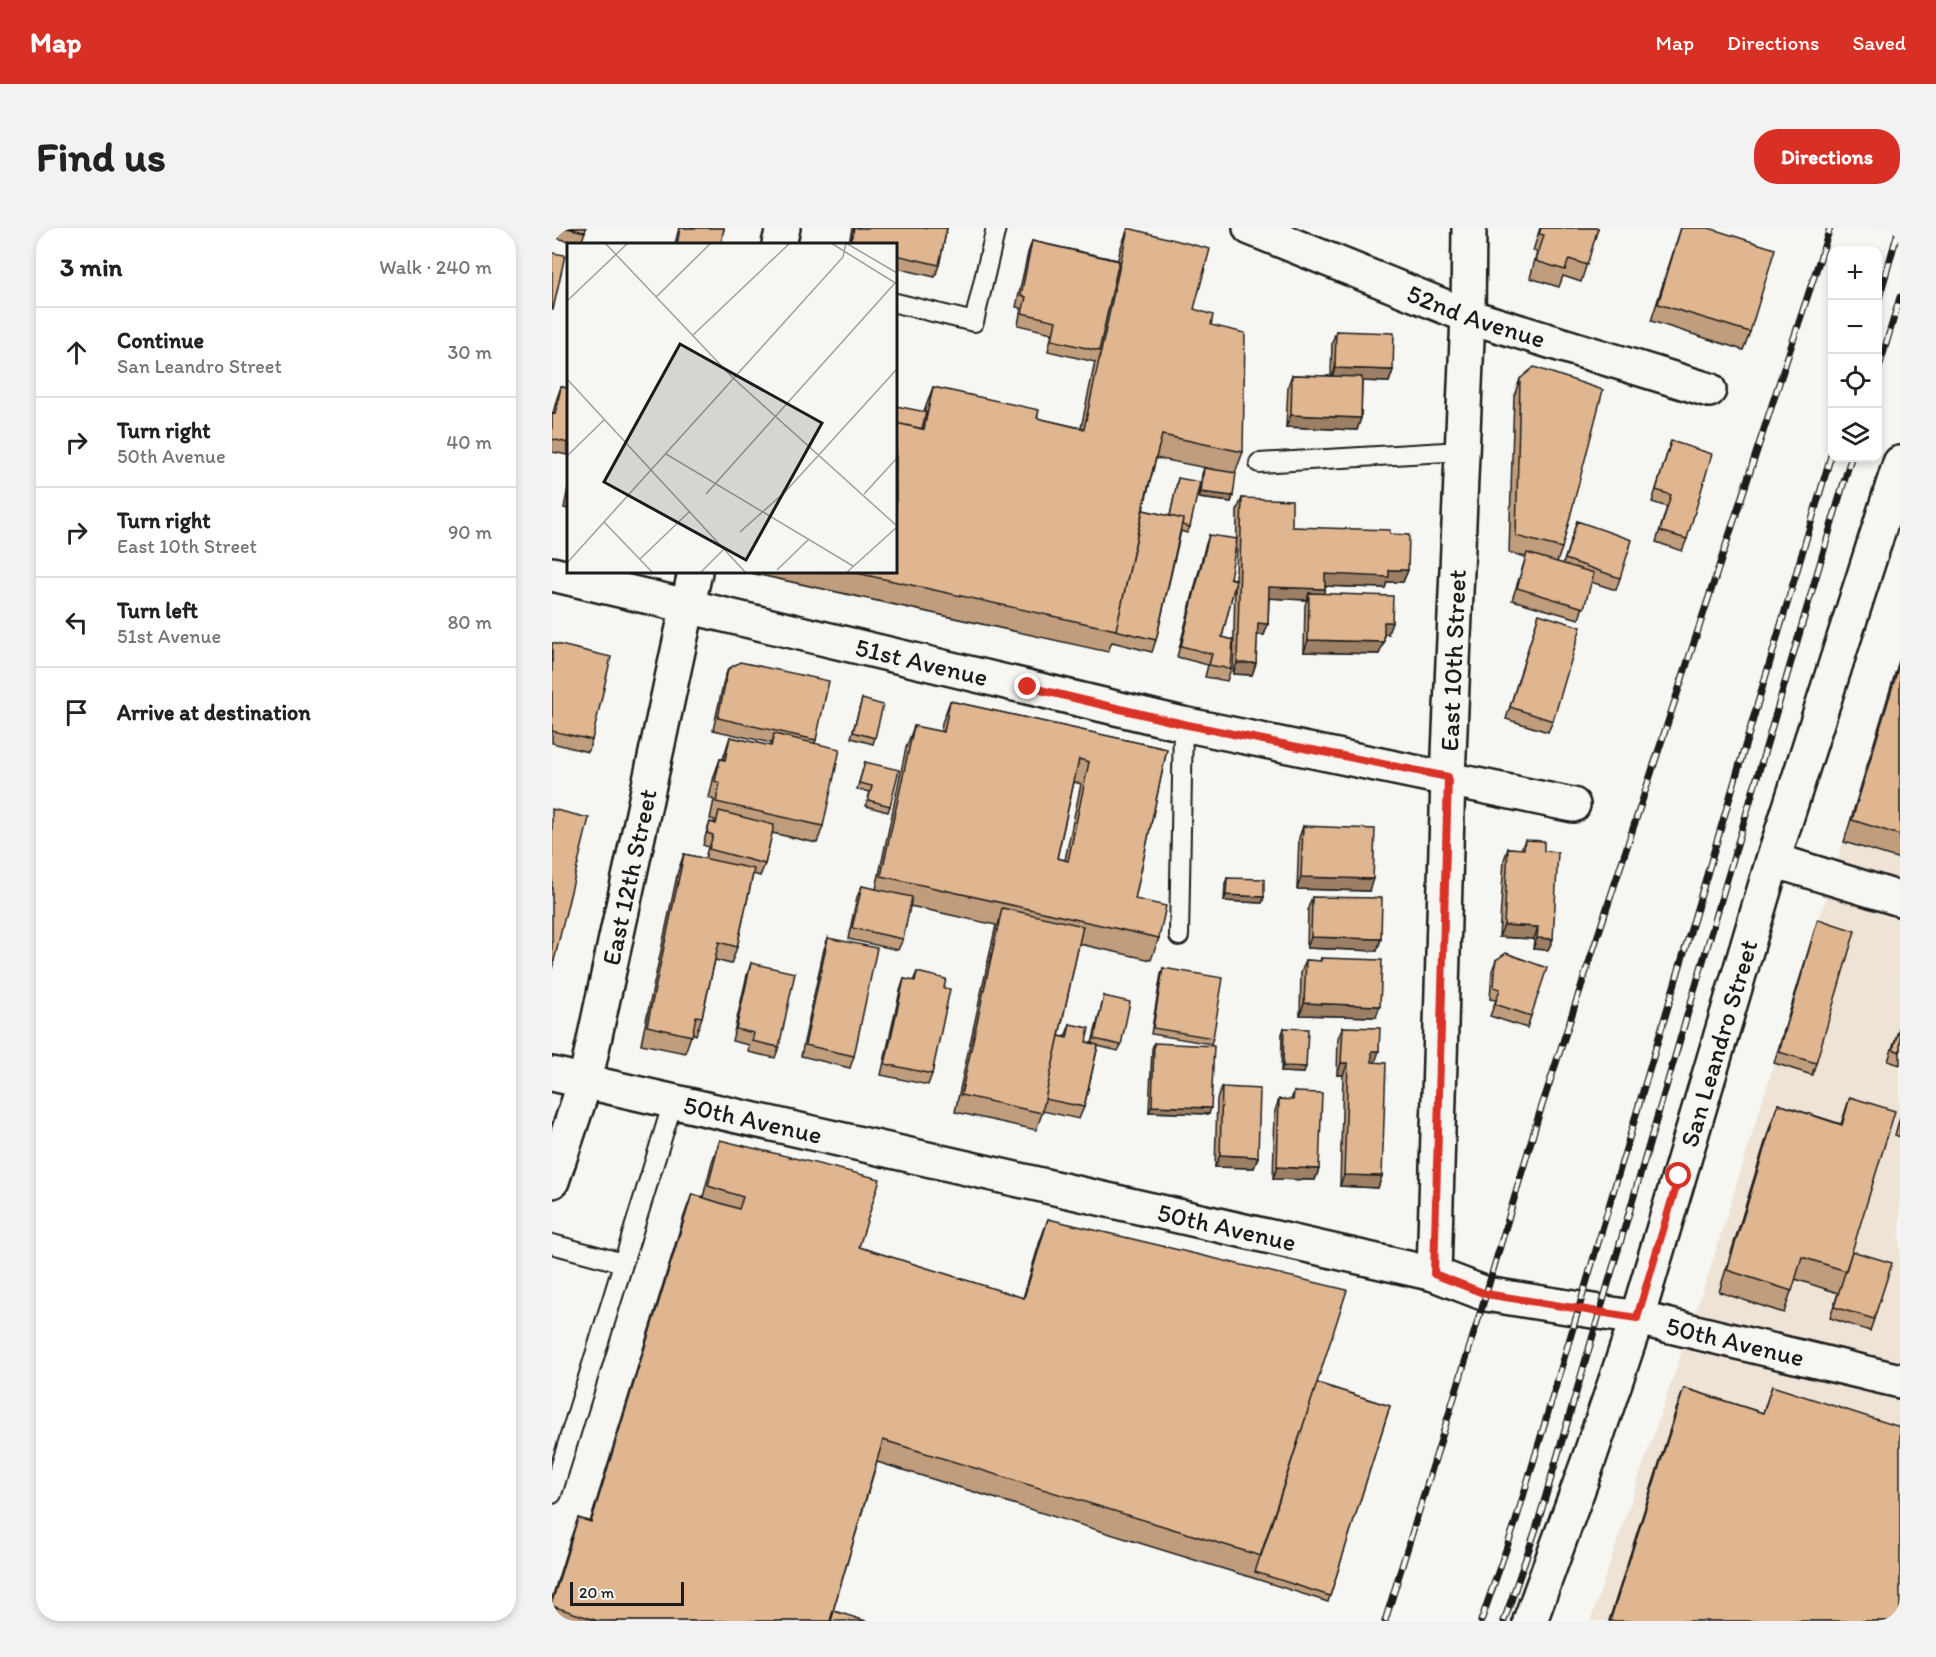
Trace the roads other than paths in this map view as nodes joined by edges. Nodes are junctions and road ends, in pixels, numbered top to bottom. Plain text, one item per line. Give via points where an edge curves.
1 (783, 228) edge
2 (996, 228) edge
3 (1250, 228) edge
4 (1470, 228) edge
5 (778, 243) edge
6 (897, 303) edge
7 (1468, 316) junction
8 (1709, 390) dead end
9 (1462, 451) junction
10 (1259, 463) dead end
11 (1900, 463) edge
12 (695, 573) edge
13 (552, 574) edge
14 (686, 606) junction
15 (1183, 724) junction
16 (1448, 777) junction
17 (1573, 804) dead end
18 (1773, 860) junction
19 (1900, 899) edge
20 (1179, 936) dead end
21 (552, 1074) edge
22 (585, 1082) junction
23 (673, 1102) junction
24 (552, 1181) edge
25 (552, 1244) edge
26 (623, 1263) junction
27 (1434, 1274) junction
28 (1637, 1318) junction
29 (1900, 1381) edge
30 (552, 1494) edge
31 (1530, 1621) edge

1 - 5 street
2 - 6 lane via 974,321
3 - 7 street, 52nd Avenue
4 - 7 street, East 10th Street
7 - 8 street, 52nd Avenue
7 - 9 street, East 10th Street
9 - 10 lane
9 - 16 street, East 10th Street
11 - 18 street, San Leandro Street
12 - 14 street, East 12th Street
13 - 14 street, 51st Avenue
14 - 15 street, 51st Avenue
14 - 22 street, East 12th Street
15 - 16 street, 51st Avenue
15 - 20 lane
16 - 17 street, 51st Avenue
16 - 27 street, East 10th Street
18 - 19 street
18 - 28 street, San Leandro Street
21 - 22 street, 50th Avenue
22 - 23 street, 50th Avenue
22 - 24 street, East 12th Street
23 - 26 lane
23 - 27 street, 50th Avenue
25 - 26 lane
26 - 30 lane
27 - 28 street, 50th Avenue via 1486,1294
28 - 29 street, 50th Avenue
28 - 31 street, San Leandro Street

